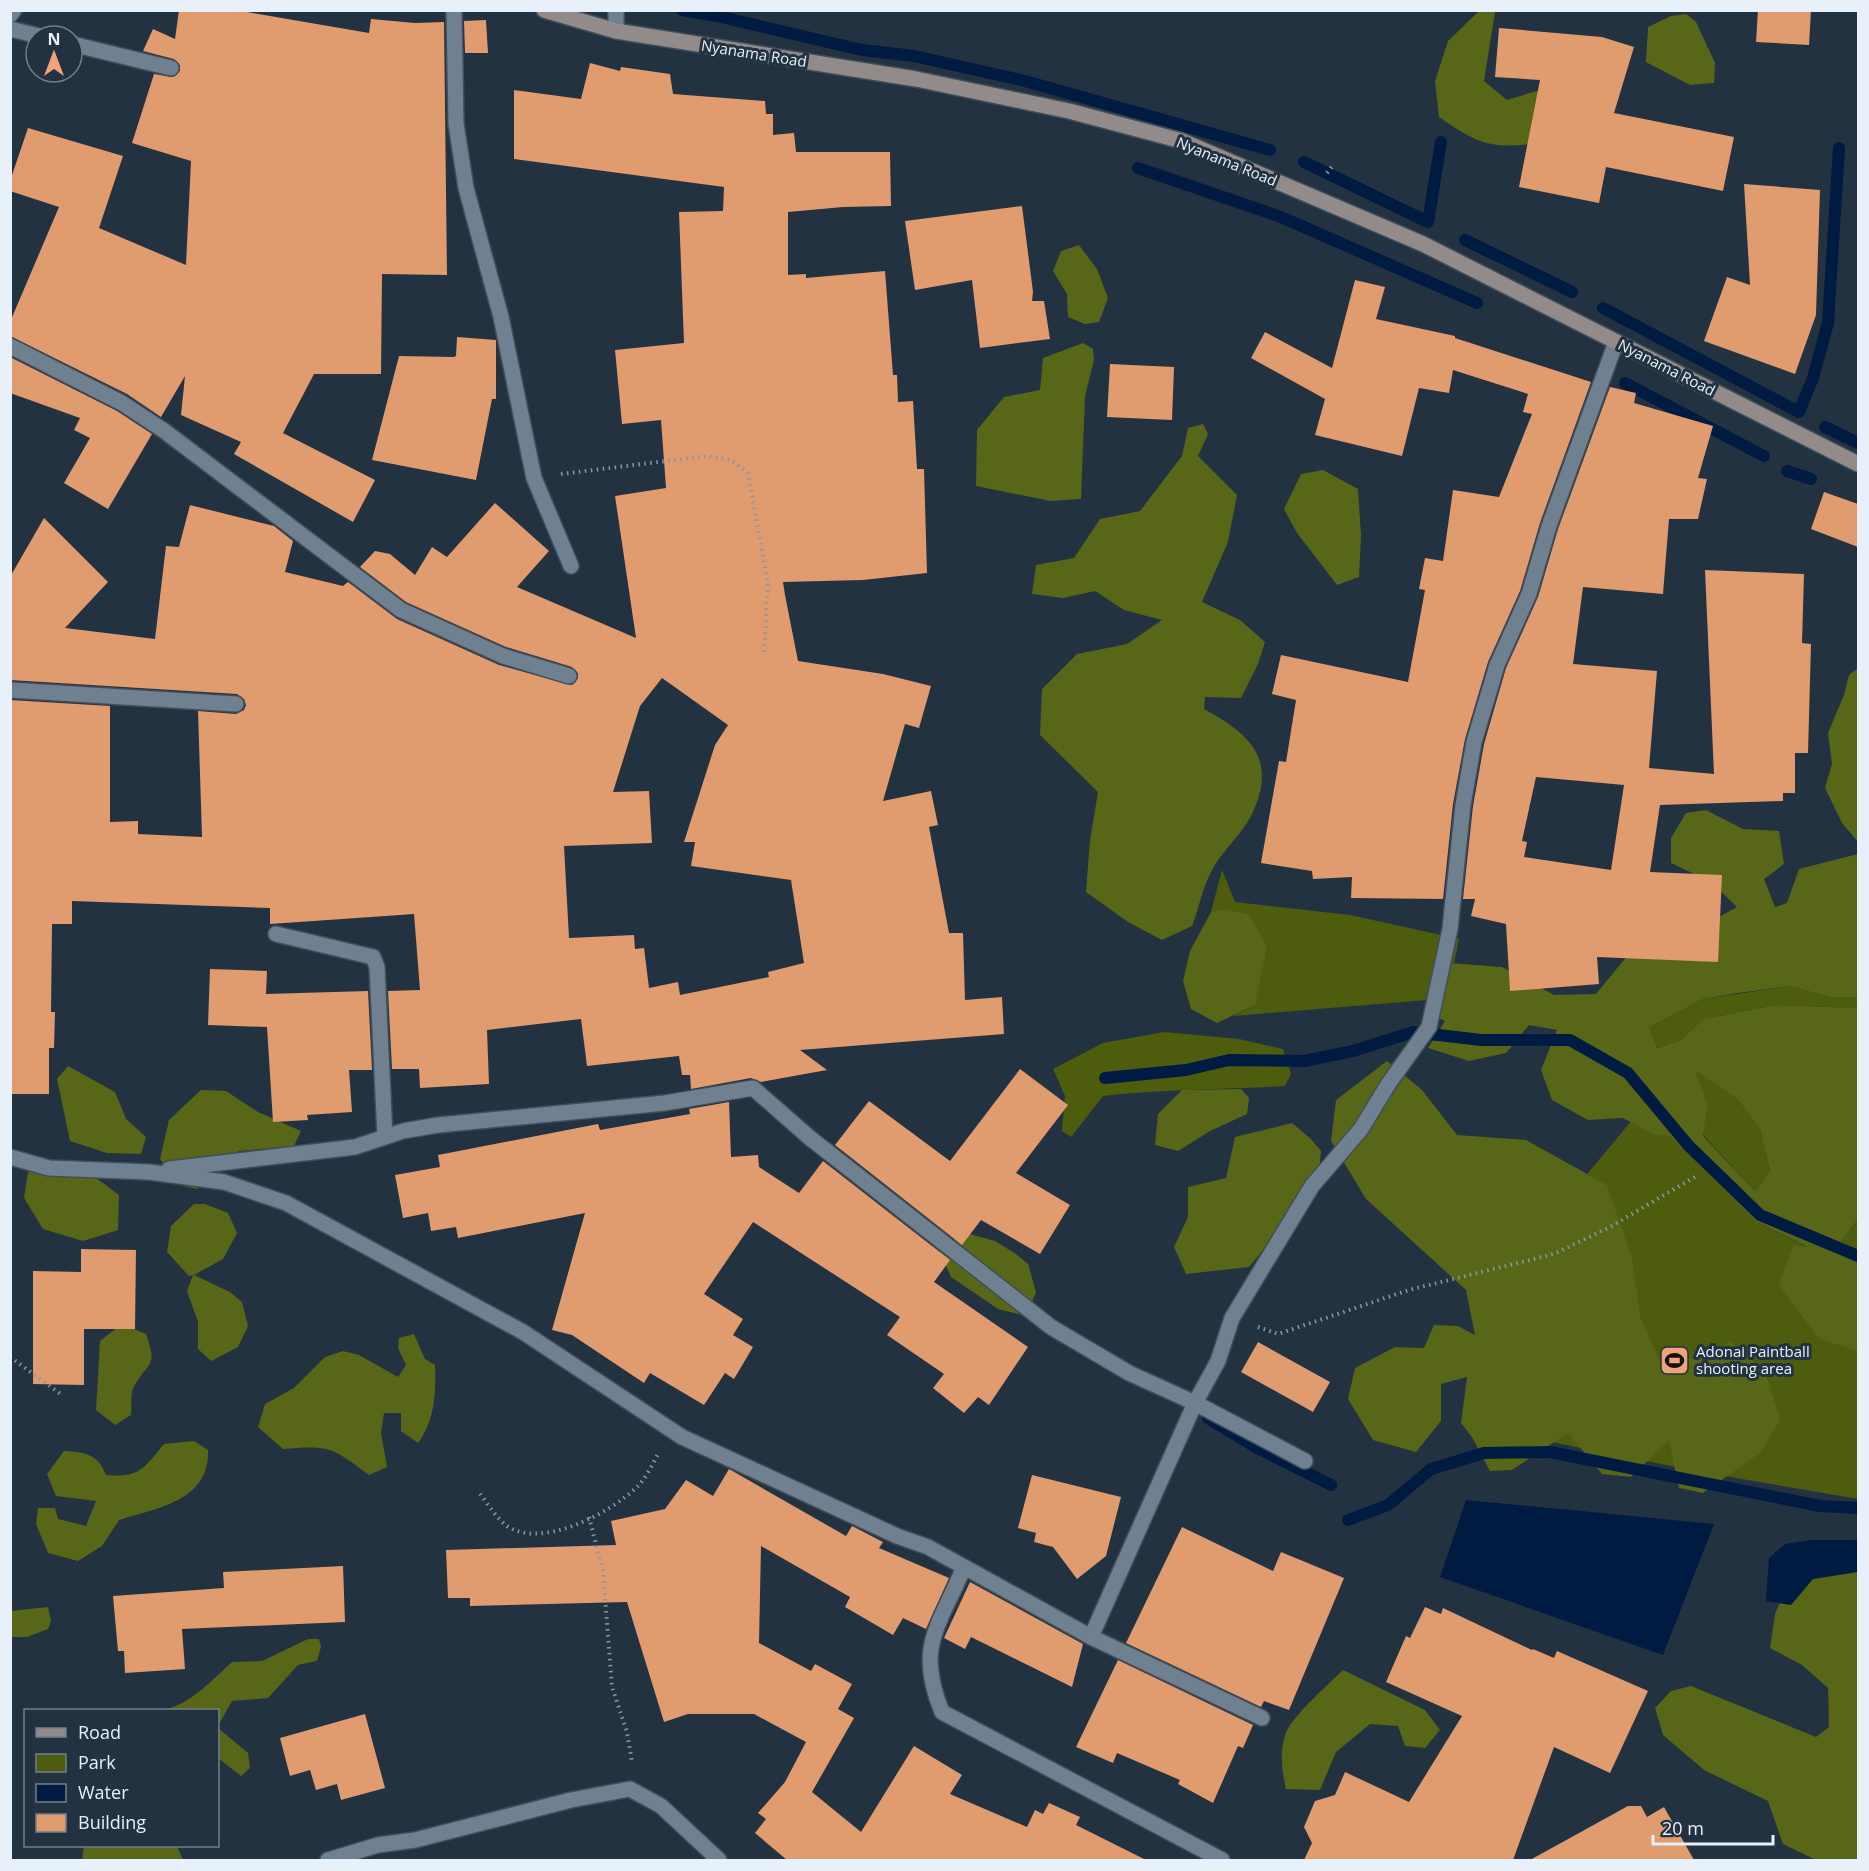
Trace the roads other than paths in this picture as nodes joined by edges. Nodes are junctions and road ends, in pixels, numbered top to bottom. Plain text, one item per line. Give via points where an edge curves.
1 (14, 10) edge
2 (454, 10) edge
3 (544, 10) edge
4 (616, 10) edge
5 (10, 15) edge
6 (616, 32) junction
7 (84, 47) edge
8 (171, 68) dead end
9 (1616, 342) junction
10 (10, 346) edge
11 (1858, 464) edge
12 (572, 566) dead end
13 (569, 675) dead end
14 (10, 690) edge
15 (236, 704) dead end
16 (276, 934) dead end
17 (385, 1137) junction
18 (10, 1157) edge
19 (148, 1172) junction
20 (1195, 1403) junction
21 (1305, 1461) dead end
22 (964, 1568) junction
23 (1091, 1637) junction
24 (1262, 1718) dead end
25 (328, 1860) edge
26 (719, 1860) edge
27 (1222, 1860) edge

1 - 5 street
2 - 12 street via 456,124 466,188 501,317 534,478
3 - 6 street, Nyanama Road
4 - 6 street
6 - 9 street, Nyanama Road via 916,79 1069,111 1182,141 1423,244
7 - 8 street
9 - 11 street, Nyanama Road
9 - 20 street via 1549,526 1529,594 1497,665 1474,742 1450,929 1429,1027 1361,1129 1312,1186 1232,1318 1218,1361
10 - 13 street via 122,403 163,430 401,610 503,656
14 - 15 street
16 - 17 street via 373,957 377,967
17 - 19 street via 355,1147
17 - 20 street via 438,1125 665,1103 753,1088 818,1145 1041,1320 1081,1347
18 - 19 street via 49,1168
19 - 22 street via 224,1182 286,1203 523,1332 672,1431 928,1547
20 - 21 street
20 - 23 street
22 - 23 street
22 - 27 street via 929,1646 931,1684 942,1712
23 - 24 street
25 - 26 street via 615,1790 630,1790 661,1806

